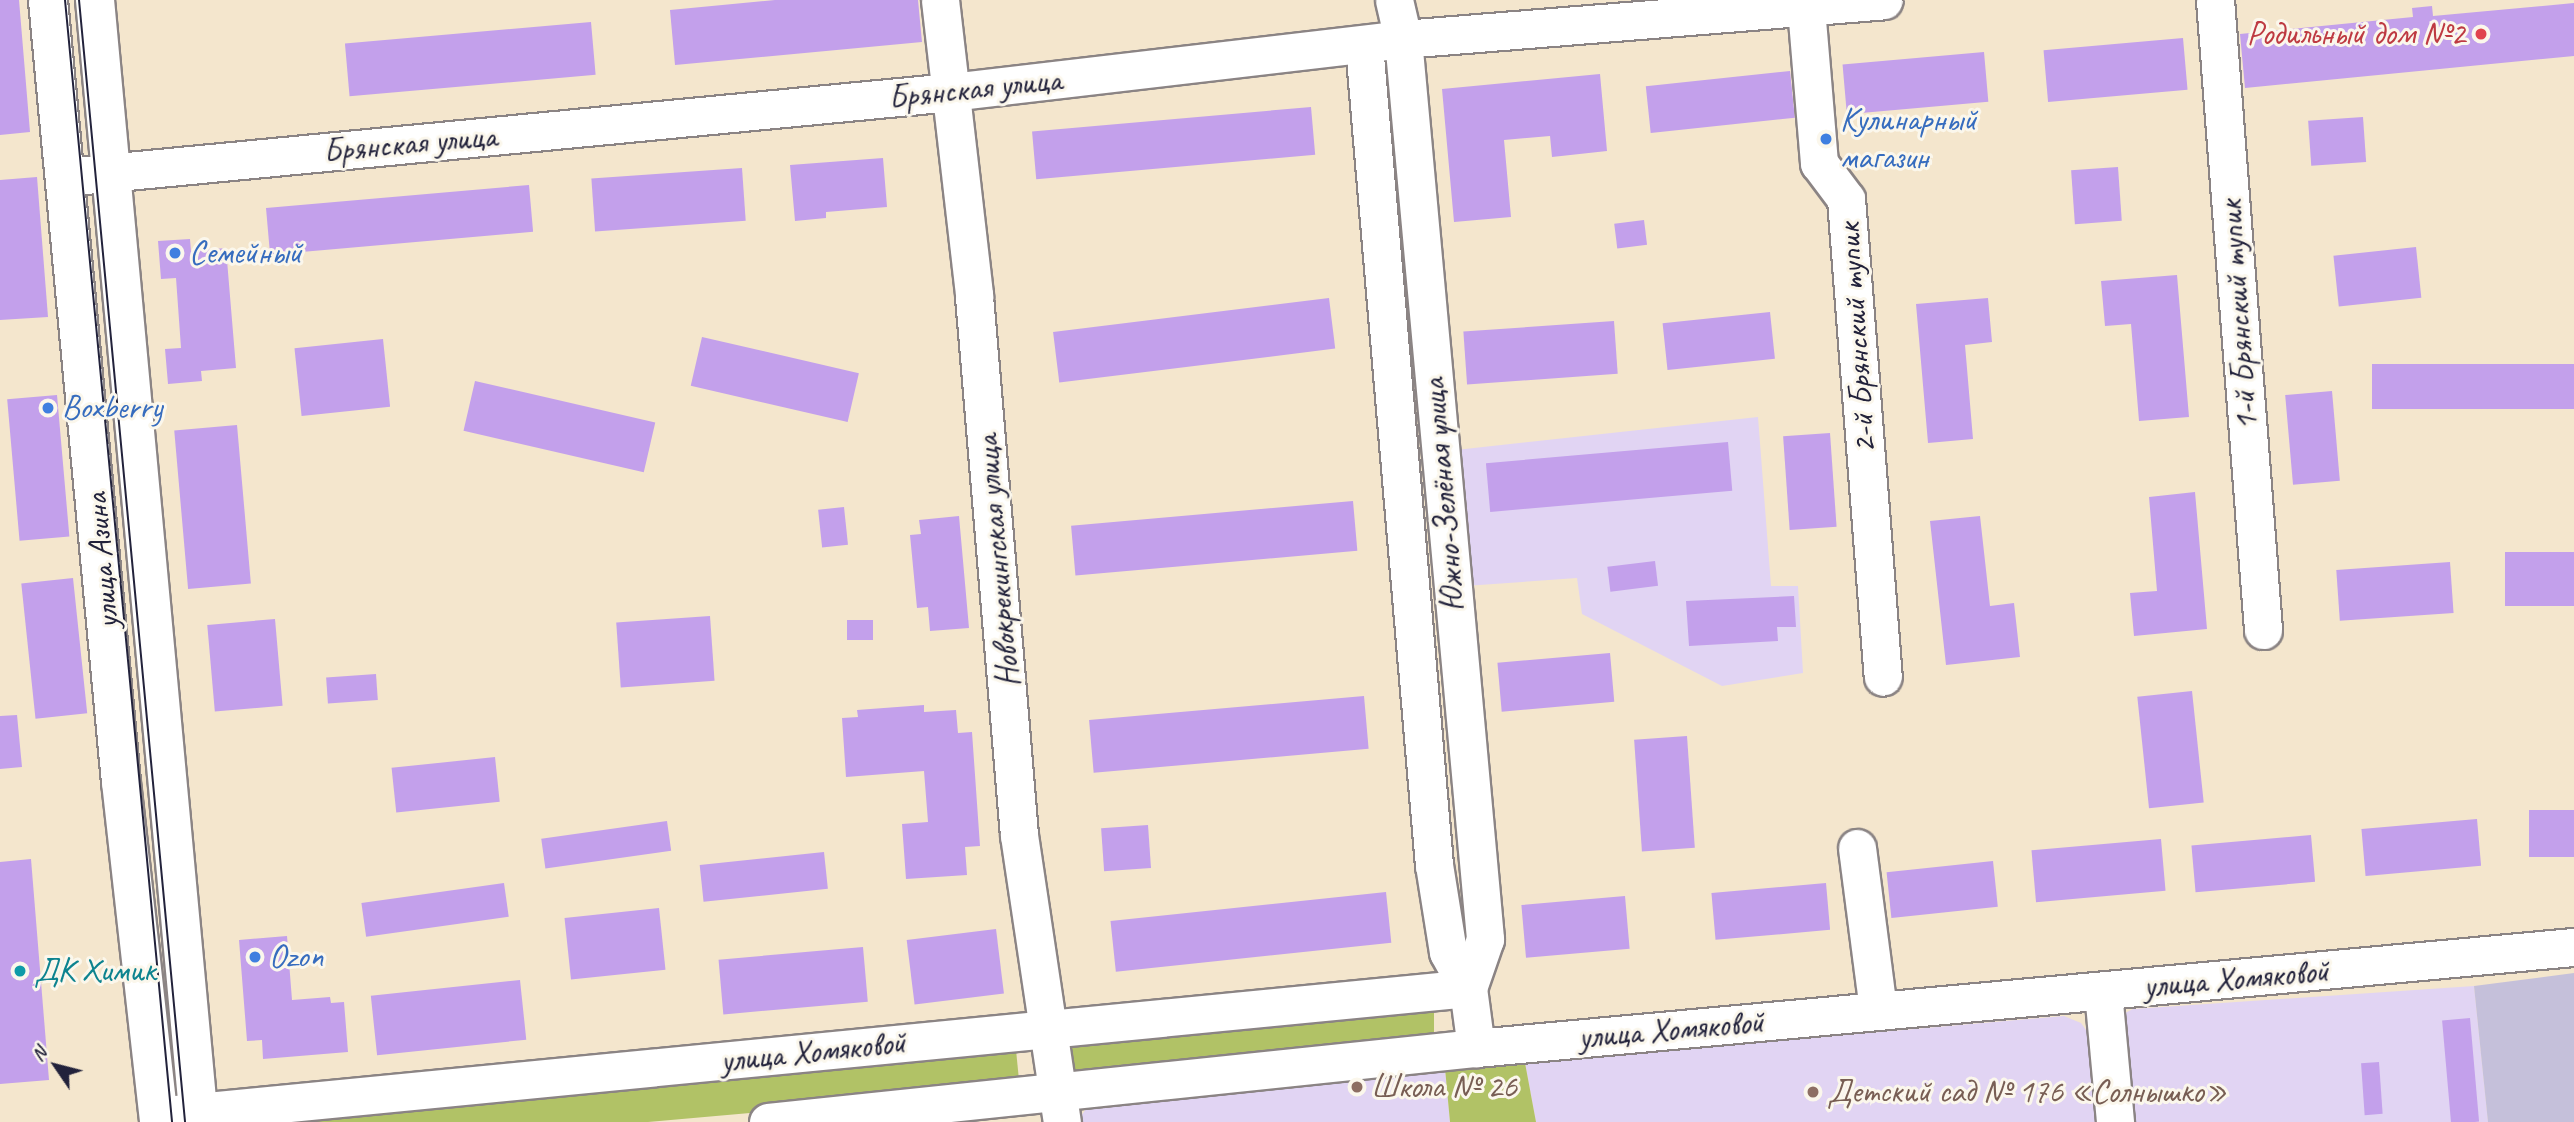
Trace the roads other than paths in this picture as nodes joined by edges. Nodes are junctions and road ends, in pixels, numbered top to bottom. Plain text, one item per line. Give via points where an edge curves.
1 (48, 0) edge
2 (95, 0) edge
3 (940, 0) edge
4 (1394, 0) edge
5 (1884, 0) edge
6 (2215, 0) edge
7 (1806, 8) junction
8 (1403, 39) junction
9 (1364, 45) junction
10 (951, 92) junction
11 (113, 171) junction
12 (65, 177) junction
13 (2263, 630) dead end
14 (1883, 677) dead end
15 (1857, 848) dead end
16 (2574, 947) edge
17 (1468, 988) junction
18 (2103, 992) junction
19 (1878, 1010) junction
20 (1049, 1029) junction
21 (1465, 1049) junction
22 (1060, 1109) edge
23 (198, 1117) edge
24 (159, 1119) edge
25 (768, 1122) edge
26 (2115, 1122) edge

1 - 12 main road, улица Азина
2 - 11 main road, улица Азина
3 - 10 street, Новокрекингская улица
4 - 8 street, Южно-Зелёная улица
5 - 7 street, Брянская улица
6 - 13 street, 1-й Брянский тупик
7 - 8 street, Брянская улица
7 - 14 street, 2-й Брянский тупик via 1819,163 1846,199
8 - 9 street, Брянская улица
8 - 17 street, Южно-Зелёная улица via 1485,939
9 - 10 street, Брянская улица
9 - 17 street, Южно-Зелёная улица via 1434,865 1448,952
10 - 11 street, Брянская улица
10 - 20 street, Новокрекингская улица via 986,418 1019,835
11 - 12 street, Брянская улица
11 - 23 main road, улица Азина
12 - 24 main road, улица Азина via 121,782
15 - 19 street
16 - 18 street, улица Хомяковой
17 - 20 street, улица Хомяковой
17 - 21 street, Южно-Зелёная улица
18 - 19 street, улица Хомяковой
18 - 26 street
19 - 21 street, улица Хомяковой
20 - 22 street, Новокрекингская улица
20 - 23 street, улица Хомяковой
21 - 22 street, улица Хомяковой
22 - 25 street, улица Хомяковой
23 - 24 street, улица Хомяковой

